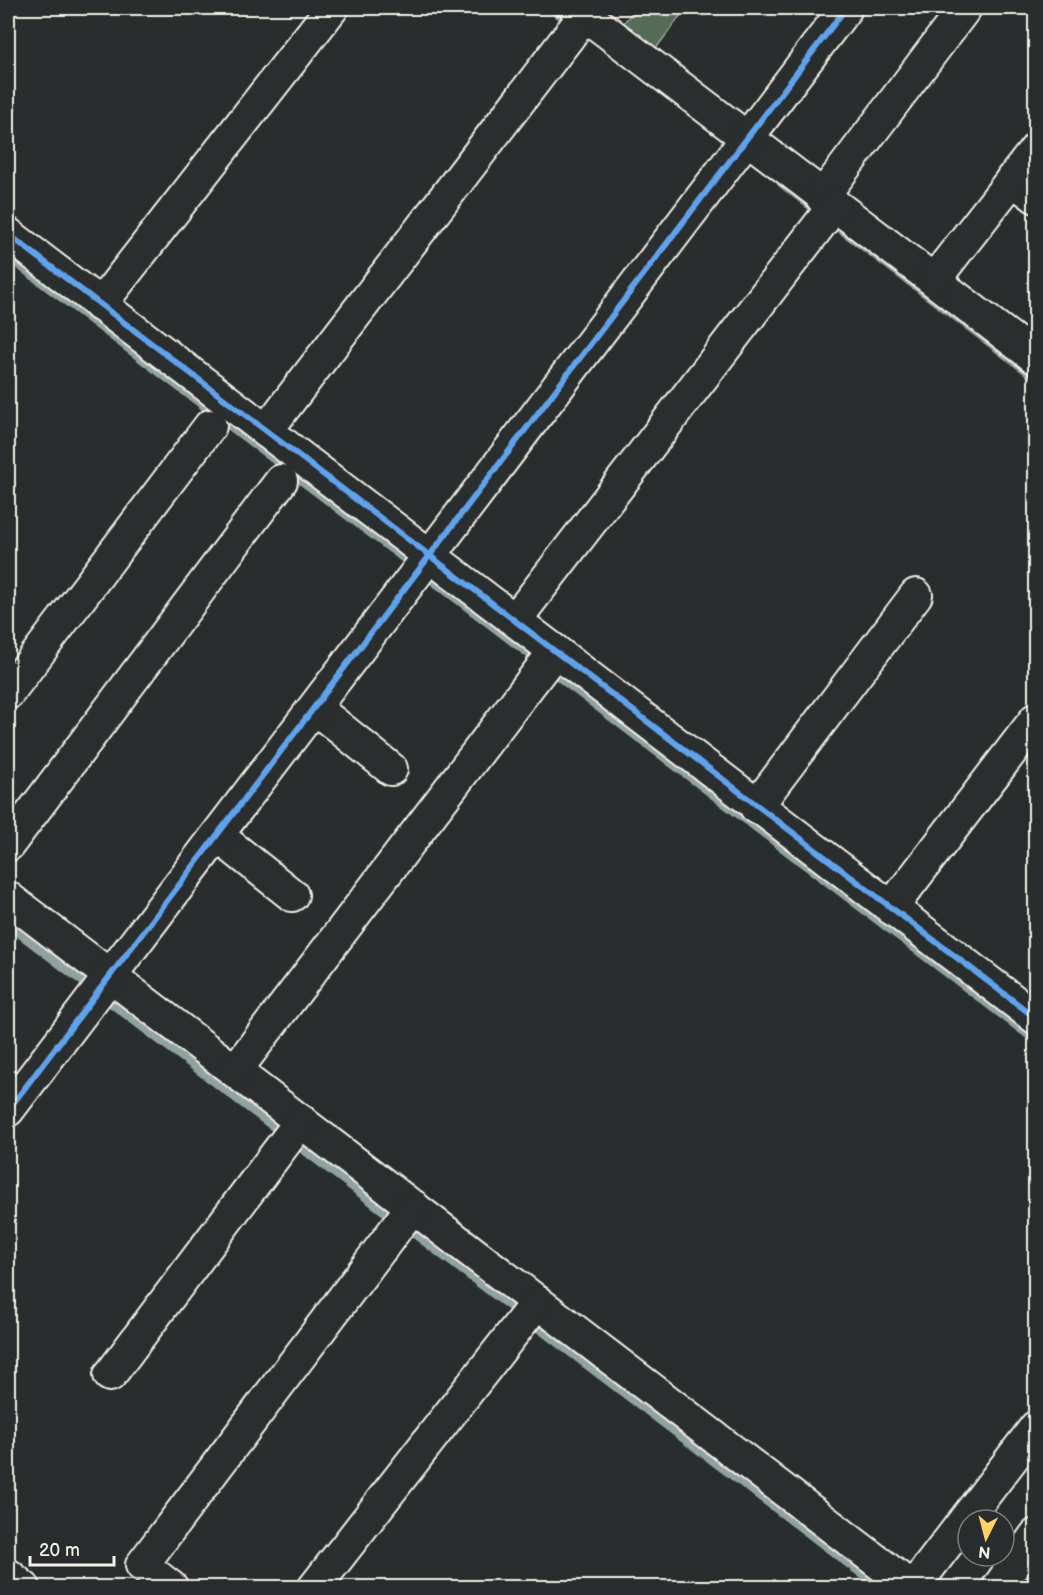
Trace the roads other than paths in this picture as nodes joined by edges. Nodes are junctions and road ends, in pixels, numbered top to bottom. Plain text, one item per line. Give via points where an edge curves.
1 (332, 8) edge
2 (846, 8) edge
3 (965, 8) edge
4 (578, 19) edge
5 (741, 147) junction
6 (1035, 149) edge
7 (1024, 188) edge
8 (826, 209) junction
9 (8, 234) edge
10 (934, 280) junction
11 (100, 305) junction
12 (1035, 358) edge
13 (210, 426) dead end
14 (266, 431) junction
15 (281, 481) dead end
16 (422, 565) junction
17 (916, 595) dead end
18 (515, 620) junction
19 (548, 660) junction
20 (8, 693) edge
21 (315, 708) junction
22 (1035, 719) edge
23 (391, 769) dead end
24 (756, 807) junction
25 (218, 836) junction
26 (8, 845) edge
27 (292, 895) dead end
28 (8, 898) edge
29 (891, 908) junction
30 (102, 988) junction
31 (1035, 1018) edge
32 (235, 1071) junction
33 (8, 1110) edge
34 (292, 1132) junction
35 (404, 1218) junction
36 (529, 1313) junction
37 (110, 1376) dead end
38 (1035, 1427) edge
39 (1035, 1535) edge
40 (8, 1575) edge
41 (24, 1587) edge
42 (172, 1587) edge
43 (314, 1587) edge
44 (912, 1587) edge
45 (998, 1587) edge

1 - 11 street
2 - 5 street
3 - 8 street
4 - 5 street
4 - 14 street
5 - 8 street
5 - 16 street
6 - 7 street
7 - 10 street
8 - 10 street
8 - 18 street
9 - 11 street
10 - 12 street
11 - 14 street
13 - 20 street
14 - 16 street
15 - 26 street
16 - 18 street
16 - 21 street
17 - 24 street
18 - 19 street
19 - 24 street
19 - 32 street
21 - 23 street
21 - 25 street
22 - 29 street
24 - 29 street
25 - 27 street
25 - 30 street
28 - 30 street
29 - 31 street
30 - 32 street
30 - 33 street
32 - 34 street
34 - 35 street
34 - 37 street
35 - 36 street
35 - 42 street via 142,1565
36 - 43 street
36 - 44 street
38 - 44 street
39 - 45 street
40 - 41 street

